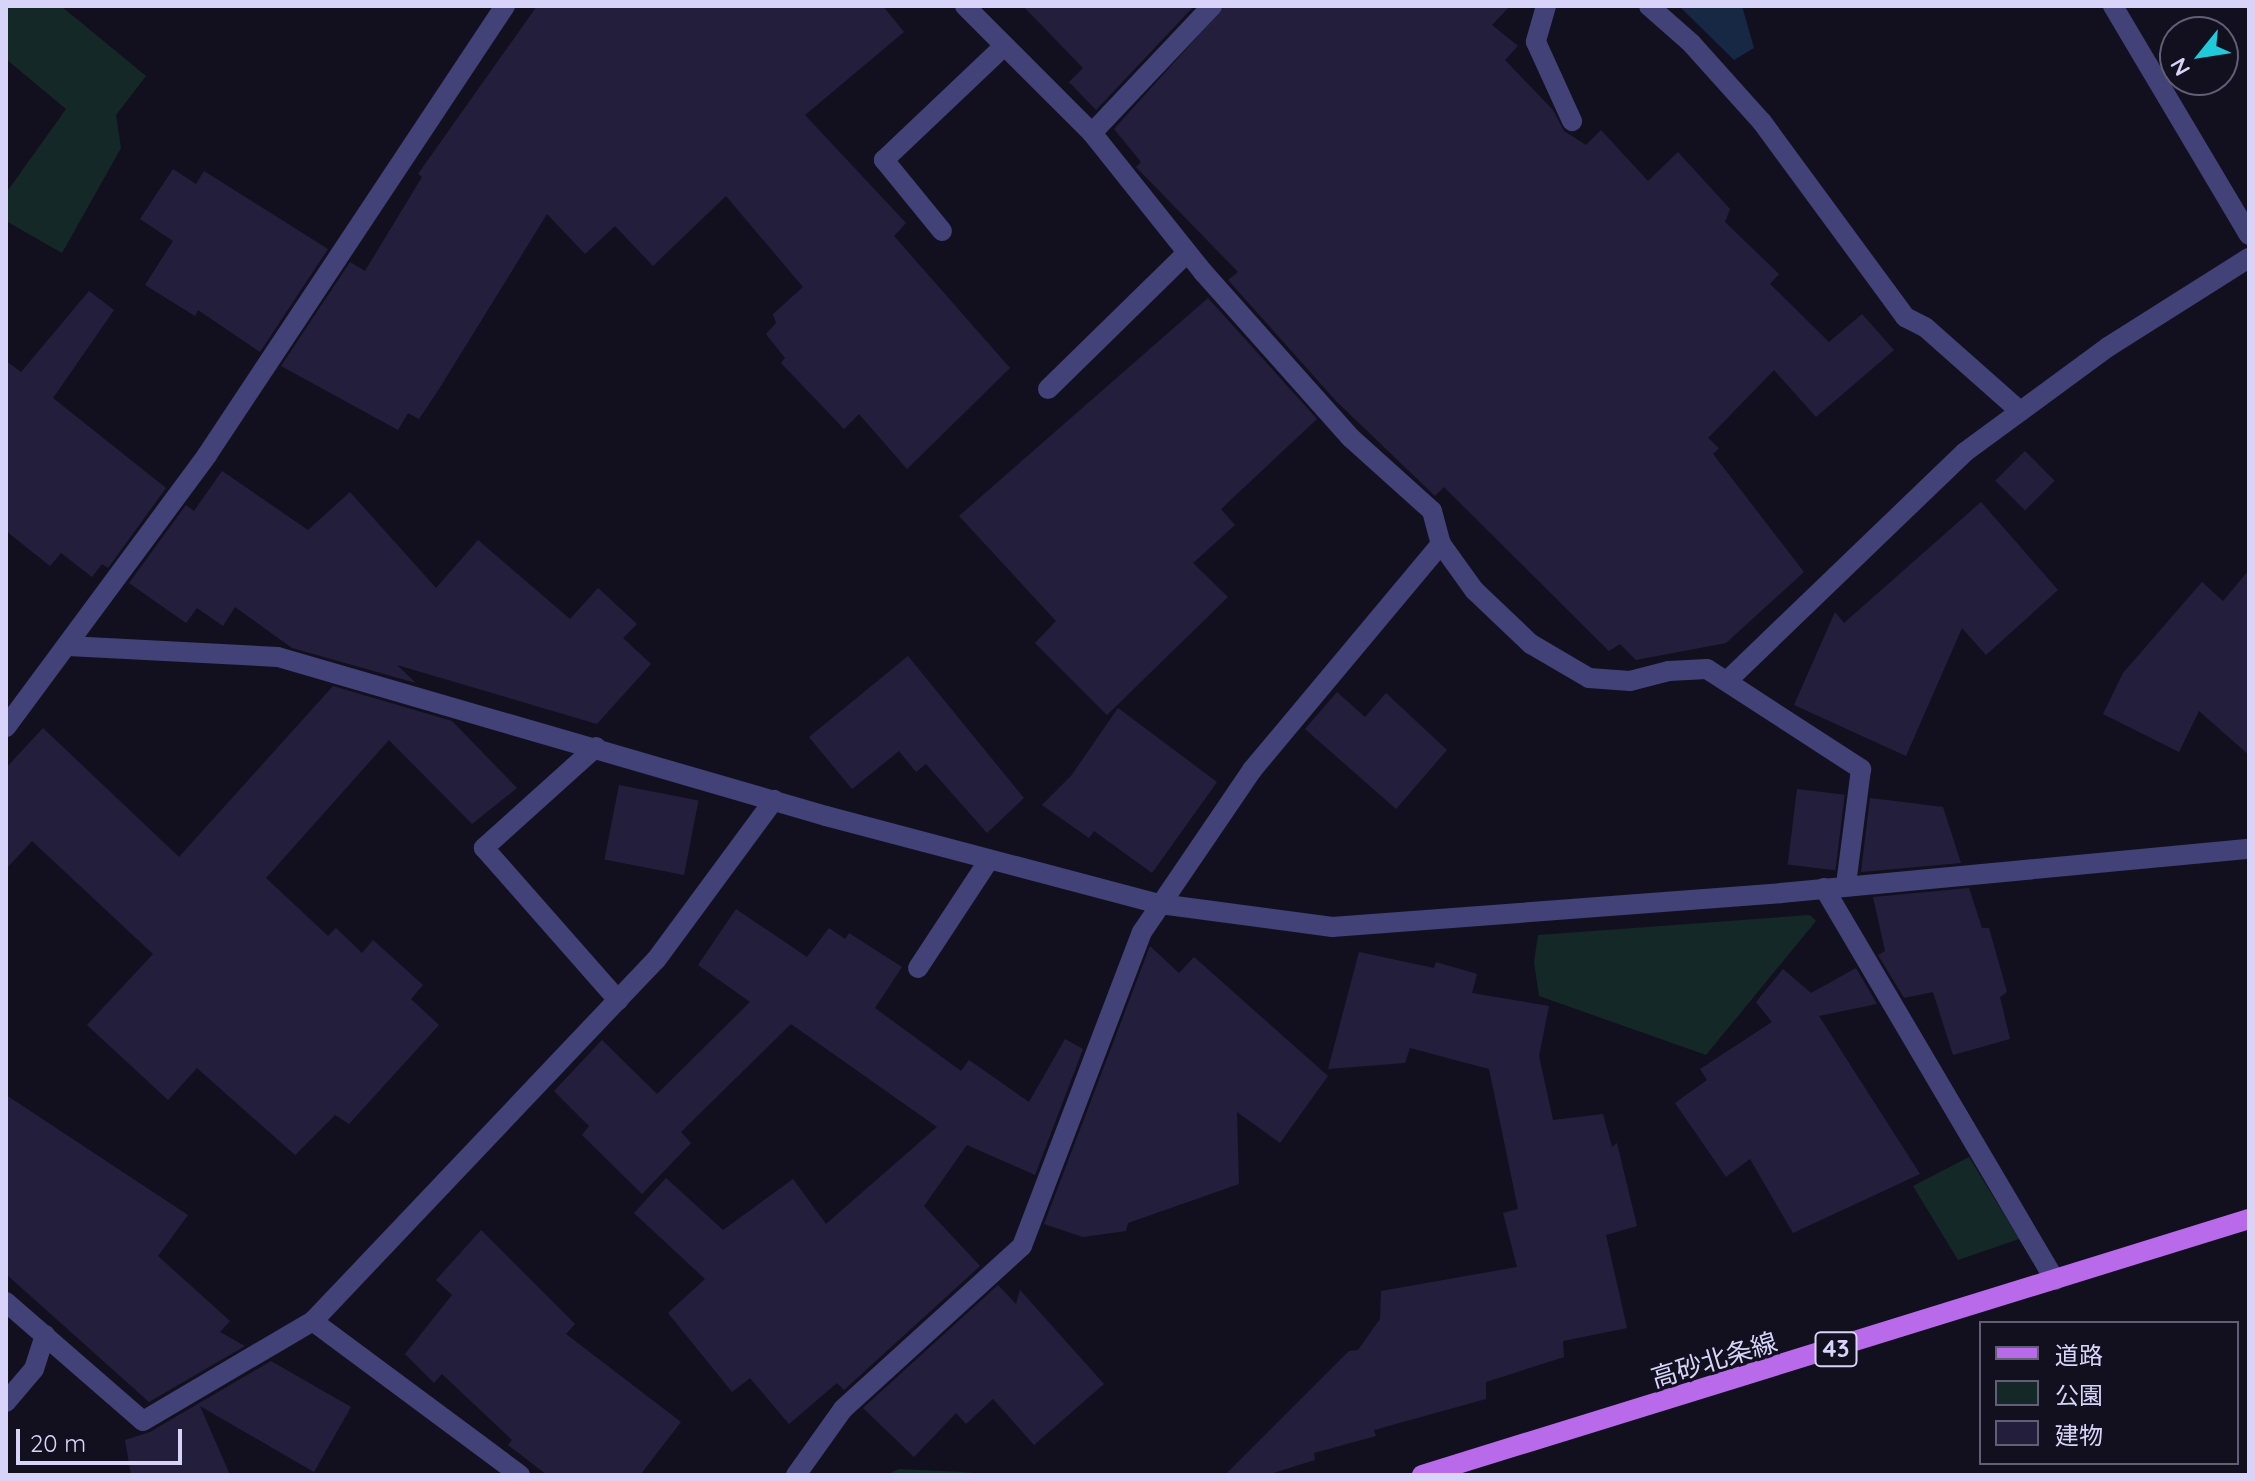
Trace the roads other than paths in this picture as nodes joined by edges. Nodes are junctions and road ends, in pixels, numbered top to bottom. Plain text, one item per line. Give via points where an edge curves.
1 (505, 6) edge
2 (965, 6) edge
3 (1212, 6) edge
4 (1546, 6) edge
5 (1649, 6) edge
6 (2113, 6) edge
7 (1004, 46) junction
8 (1572, 121) dead end
9 (1092, 133) junction
10 (942, 231) dead end
11 (2249, 235) edge
12 (1187, 253) junction
13 (2249, 258) edge
14 (1048, 389) dead end
15 (2020, 411) junction
16 (1441, 544) junction
17 (68, 646) junction
18 (1727, 681) junction
19 (6, 727) edge
20 (596, 747) junction
21 (774, 800) junction
22 (2249, 849) edge
23 (989, 860) junction
24 (1846, 885) junction
25 (1824, 888) junction
26 (1160, 904) junction
27 (918, 968) dead end
28 (618, 1000) junction
29 (2249, 1219) edge
30 (2055, 1280) junction
31 (6, 1302) edge
32 (313, 1321) junction
33 (45, 1335) junction
34 (6, 1402) edge
35 (520, 1475) edge
36 (796, 1475) edge
37 (1422, 1475) edge

1 - 17 street via 207,455
2 - 7 street
3 - 9 street
4 - 8 street via 1536,42
5 - 15 street via 1691,43 1762,122 1905,317 1925,327
6 - 11 street
7 - 9 street
7 - 10 street via 884,160
9 - 12 street
12 - 14 street
12 - 16 street via 1351,438 1432,511
13 - 15 street via 2108,347
15 - 18 street via 1965,452
16 - 18 street via 1474,590 1531,644 1589,678 1630,681 1707,669
16 - 26 street via 1252,770
17 - 19 street
17 - 20 street via 278,657
18 - 24 street via 1861,769
20 - 21 street
20 - 28 street via 484,848
21 - 23 street
21 - 28 street via 656,960
22 - 24 street
23 - 26 street
23 - 27 street
24 - 25 street
25 - 26 street via 1332,927
25 - 30 street
26 - 36 street via 1142,932 1022,1246 843,1409
28 - 32 street
29 - 30 main road, 高砂北条線 / 43
30 - 37 main road, 高砂北条線 / 43
31 - 33 street
32 - 33 street via 143,1421
32 - 35 street
33 - 34 street via 34,1369

